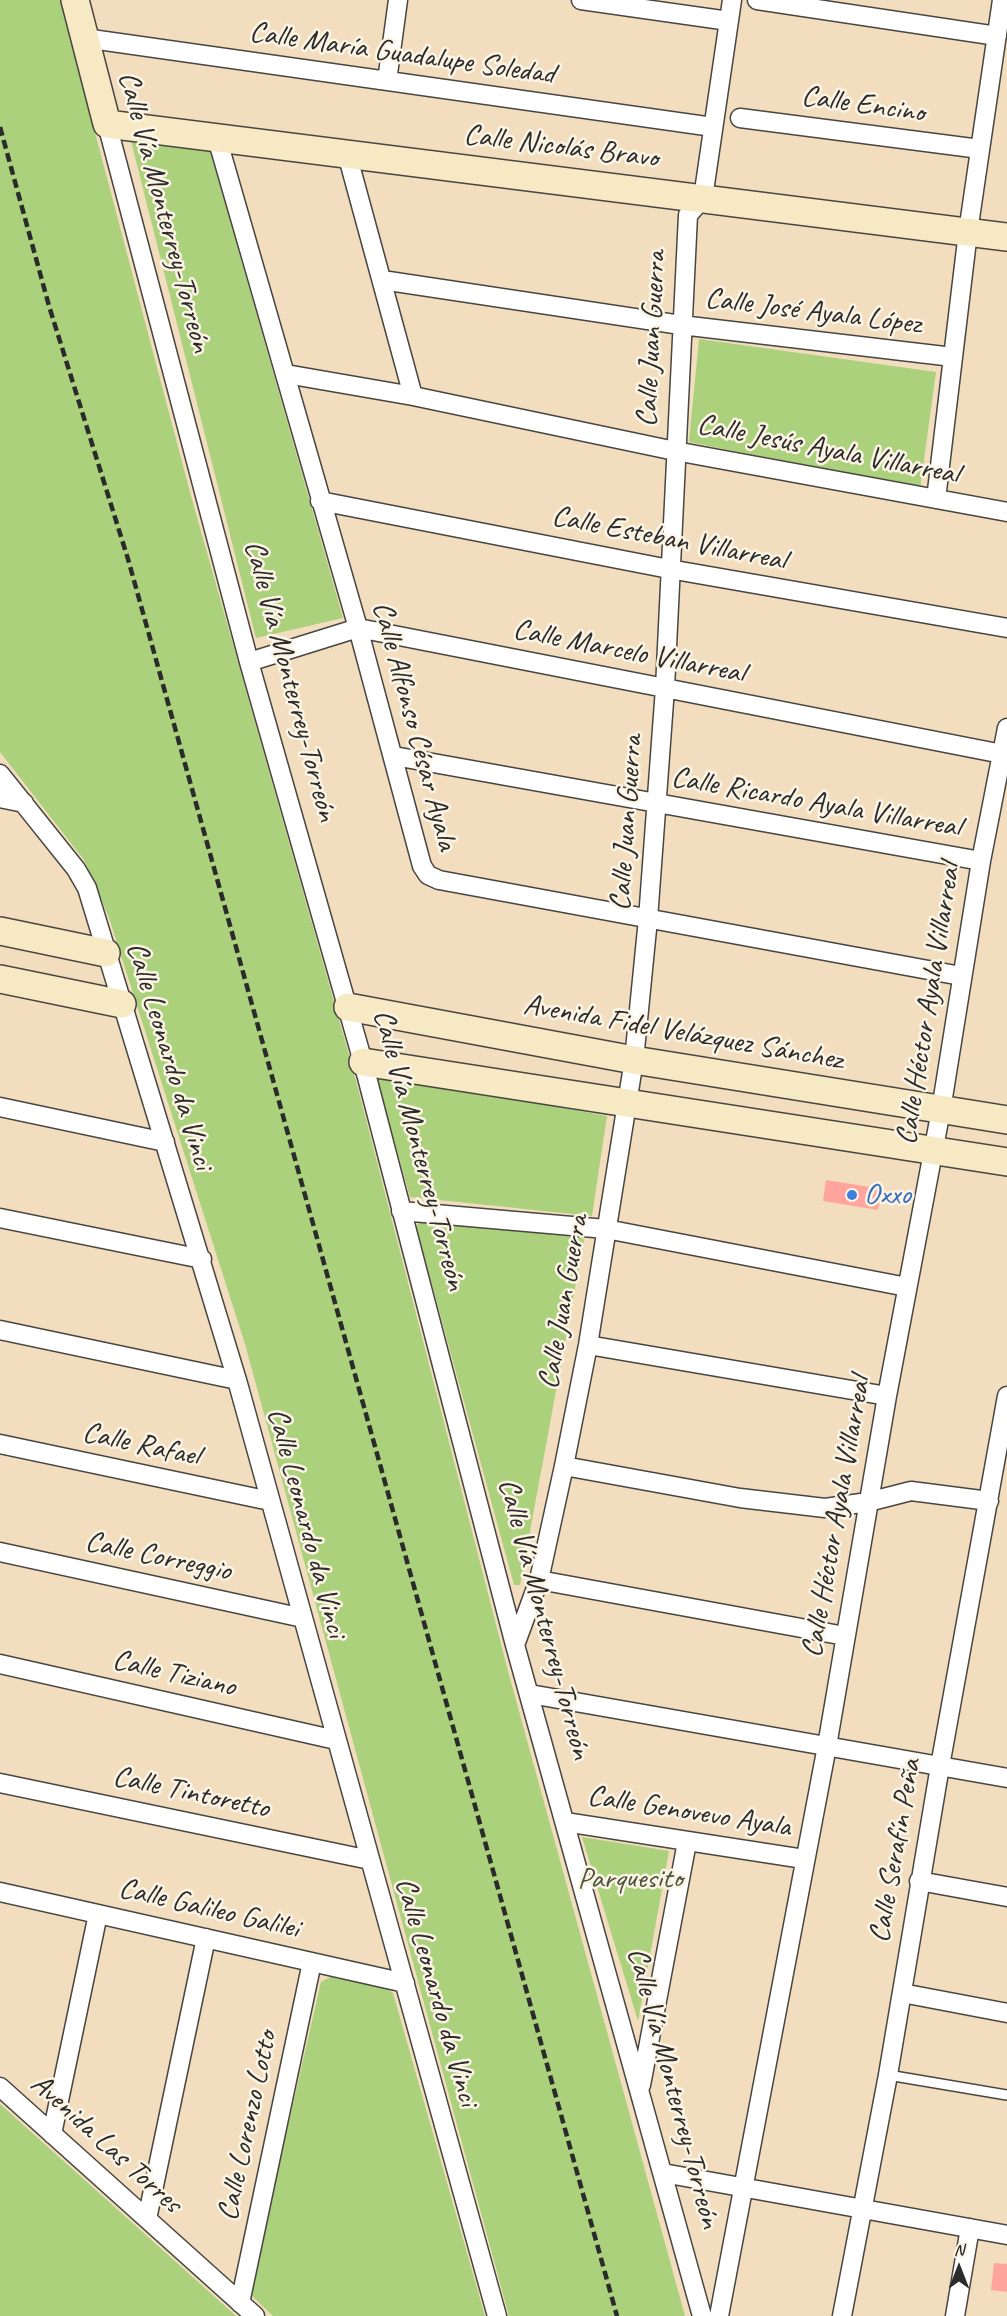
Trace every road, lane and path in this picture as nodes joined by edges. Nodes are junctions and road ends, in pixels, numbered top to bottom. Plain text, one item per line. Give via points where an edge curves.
1 (75, 0) edge
2 (398, 0) edge
3 (581, 0) edge
4 (732, 0) edge
5 (757, 0) edge
6 (1002, 0) edge
7 (729, 21) junction
8 (996, 36) junction
9 (84, 38) junction
10 (387, 81) junction
11 (740, 118) dead end
12 (107, 124) junction
13 (713, 127) junction
14 (217, 138) junction
15 (980, 149) junction
16 (347, 154) junction
17 (703, 198) junction
18 (968, 232) junction
19 (1007, 237) edge
20 (382, 280) junction
21 (681, 325) junction
22 (953, 357) junction
23 (286, 374) junction
24 (414, 396) junction
25 (675, 451) junction
26 (936, 499) junction
27 (320, 501) junction
28 (1007, 512) edge
29 (669, 569) junction
30 (358, 628) junction
31 (1007, 628) edge
32 (249, 662) junction
33 (665, 688) junction
34 (1007, 728) edge
35 (1005, 754) edge
36 (394, 756) junction
37 (0, 774) edge
38 (0, 798) edge
39 (24, 803) junction
40 (656, 805) junction
41 (981, 861) junction
42 (648, 919) junction
43 (0, 931) edge
44 (106, 953) junction
45 (961, 976) junction
46 (0, 979) edge
47 (122, 1004) junction
48 (348, 1007) junction
49 (634, 1060) junction
50 (363, 1062) junction
51 (627, 1102) junction
52 (0, 1107) edge
53 (941, 1110) junction
54 (1007, 1120) edge
55 (165, 1142) junction
56 (934, 1152) junction
57 (1007, 1162) edge
58 (401, 1211) junction
59 (0, 1218) edge
60 (606, 1229) junction
61 (202, 1259) junction
62 (907, 1287) junction
63 (0, 1330) edge
64 (588, 1345) junction
65 (237, 1380) junction
66 (887, 1396) junction
67 (1006, 1405) edge
68 (0, 1444) edge
69 (564, 1466) junction
70 (270, 1501) junction
71 (989, 1501) junction
72 (868, 1503) junction
73 (0, 1552) edge
74 (539, 1580) junction
75 (303, 1618) junction
76 (845, 1636) junction
77 (515, 1645) junction
78 (0, 1664) edge
79 (530, 1694) junction
80 (336, 1740) junction
81 (827, 1746) junction
82 (940, 1766) junction
83 (1007, 1778) edge
84 (0, 1783) edge
85 (565, 1822) junction
86 (687, 1842) junction
87 (804, 1859) junction
88 (370, 1860) junction
89 (919, 1881) junction
90 (0, 1892) edge
91 (1007, 1897) edge
92 (98, 1914) junction
93 (206, 1938) junction
94 (312, 1962) junction
95 (405, 1983) junction
96 (902, 1993) junction
97 (1007, 2013) edge
98 (888, 2075) junction
99 (0, 2086) edge
100 (640, 2089) junction
101 (1007, 2095) edge
102 (52, 2134) junction
103 (663, 2173) junction
104 (744, 2188) junction
105 (862, 2209) junction
106 (147, 2219) junction
107 (970, 2228) junction
108 (1007, 2235) edge
109 (240, 2303) junction
110 (255, 2316) edge
111 (497, 2316) edge
112 (702, 2316) edge
113 (719, 2316) edge
114 (842, 2316) edge
115 (955, 2316) edge

1 - 9 street, Calle Vía Monterrey-Torreón
2 - 10 street
3 - 7 street
4 - 7 street, Calle Juan Guerra
5 - 8 street
6 - 8 street
7 - 13 street, Calle Juan Guerra
8 - 15 street
9 - 10 street, Calle María Guadalupe Soledad
9 - 12 street, Calle Vía Monterrey-Torreón
10 - 13 street, Calle María Guadalupe Soledad
11 - 15 street, Calle Encino
12 - 14 street, Calle Nicolás Bravo
12 - 32 street, Calle Vía Monterrey-Torreón
13 - 17 street, Calle Juan Guerra
14 - 16 street, Calle Nicolás Bravo
14 - 23 street, Calle Alfonso César Ayala
15 - 18 street
16 - 17 street, Calle Nicolás Bravo
16 - 20 street
17 - 18 street, Calle Nicolás Bravo
17 - 21 street, Calle Juan Guerra via 688,215
18 - 19 street, Calle Nicolás Bravo
18 - 22 street
20 - 21 street, Calle José Ayala López
20 - 24 street
21 - 22 street, Calle José Ayala López
21 - 25 street, Calle Juan Guerra
22 - 26 street
23 - 24 street, Calle Jesús Ayala Villarreal
23 - 27 street, Calle Alfonso César Ayala
24 - 25 street, Calle Jesús Ayala Villarreal
25 - 26 street, Calle Jesús Ayala Villarreal
25 - 29 street, Calle Juan Guerra
26 - 28 street, Calle Jesús Ayala Villarreal
27 - 29 street, Calle Esteban Villarreal
27 - 30 street, Calle Alfonso César Ayala
29 - 31 street, Calle Esteban Villarreal
29 - 33 street, Calle Juan Guerra
30 - 32 street, Calle Marcelo Villarreal
30 - 33 street, Calle Marcelo Villarreal
30 - 36 street, Calle Alfonso César Ayala
32 - 48 street, Calle Vía Monterrey-Torreón
33 - 35 street, Calle Marcelo Villarreal
33 - 40 street, Calle Juan Guerra
34 - 35 street, Calle Héctor Ayala Villarreal
35 - 41 street, Calle Héctor Ayala Villarreal
36 - 40 street, Calle Ricardo Ayala Villarreal
36 - 42 street, Calle Alfonso César Ayala via 422,866 428,875
37 - 39 street, Calle Leonardo da Vinci
38 - 39 street
39 - 44 street, Calle Leonardo da Vinci via 87,888
40 - 41 street, Calle Ricardo Ayala Villarreal
40 - 42 street, Calle Juan Guerra
41 - 45 street, Calle Héctor Ayala Villarreal
42 - 45 street, Calle Alfonso César Ayala
42 - 49 street, Calle Juan Guerra
43 - 44 street
44 - 47 street, Calle Leonardo da Vinci
45 - 53 street, Calle Héctor Ayala Villarreal
46 - 47 street
47 - 55 street, Calle Leonardo da Vinci
48 - 49 street, Avenida Fidel Velázquez Sánchez
48 - 50 street, Calle Vía Monterrey-Torreón
49 - 51 street, Calle Juan Guerra
49 - 53 street, Avenida Fidel Velázquez Sánchez
50 - 51 street
50 - 58 street, Calle Vía Monterrey-Torreón
51 - 56 street
51 - 60 street, Calle Juan Guerra
52 - 55 street
53 - 54 street, Avenida Fidel Velázquez Sánchez
53 - 56 street, Calle Héctor Ayala Villarreal
55 - 61 street, Calle Leonardo da Vinci
56 - 57 street
56 - 62 street, Calle Héctor Ayala Villarreal
58 - 60 street
58 - 77 street, Calle Vía Monterrey-Torreón
59 - 61 street
60 - 62 street
60 - 64 street, Calle Juan Guerra
61 - 65 street, Calle Leonardo da Vinci
62 - 66 street, Calle Héctor Ayala Villarreal
63 - 65 street
64 - 66 street
64 - 69 street, Calle Juan Guerra
65 - 70 street, Calle Leonardo da Vinci
66 - 72 street, Calle Héctor Ayala Villarreal
67 - 71 street, Calle Serafín Peña
68 - 70 street, Calle Rafael
69 - 72 street via 775,1502 825,1508
69 - 74 street, Calle Juan Guerra
70 - 75 street, Calle Leonardo da Vinci
71 - 72 street via 911,1491
71 - 82 street, Calle Serafín Peña
72 - 76 street, Calle Héctor Ayala Villarreal
73 - 75 street, Calle Correggio
74 - 76 street
74 - 77 street, Calle Juan Guerra
75 - 80 street, Calle Leonardo da Vinci
76 - 81 street, Calle Héctor Ayala Villarreal
77 - 79 street, Calle Vía Monterrey-Torreón
78 - 80 street, Calle Tiziano
79 - 81 street
79 - 85 street, Calle Vía Monterrey-Torreón
80 - 88 street, Calle Leonardo da Vinci
81 - 82 street
81 - 87 street, Calle Héctor Ayala Villarreal
82 - 83 street
82 - 89 street, Calle Serafín Peña
84 - 88 street, Calle Tintoretto
85 - 86 street, Calle Genovevo Ayala
85 - 100 street, Calle Vía Monterrey-Torreón
86 - 87 street, Calle Genovevo Ayala
86 - 100 street
87 - 104 street, Calle Héctor Ayala Villarreal
88 - 95 street, Calle Leonardo da Vinci
89 - 91 street
89 - 96 street, Calle Serafín Peña
90 - 92 street, Calle Galileo Galilei
92 - 93 street, Calle Galileo Galilei
92 - 102 street
93 - 94 street, Calle Galileo Galilei
93 - 106 street
94 - 95 street, Calle Galileo Galilei
94 - 109 street, Calle Lorenzo Lotto
95 - 111 street, Calle Leonardo da Vinci
96 - 97 street
96 - 98 street, Calle Serafín Peña
98 - 101 lane
98 - 105 street, Calle Serafín Peña
99 - 102 street, Avenida Las Torres
100 - 103 street, Calle Vía Monterrey-Torreón
102 - 106 street, Avenida Las Torres
103 - 104 street
103 - 112 street, Calle Vía Monterrey-Torreón
104 - 105 street
104 - 113 street, Calle Héctor Ayala Villarreal
105 - 107 street
105 - 114 street, Calle Serafín Peña
106 - 109 street, Avenida Las Torres
107 - 108 street
107 - 115 street
109 - 110 street, Avenida Las Torres

